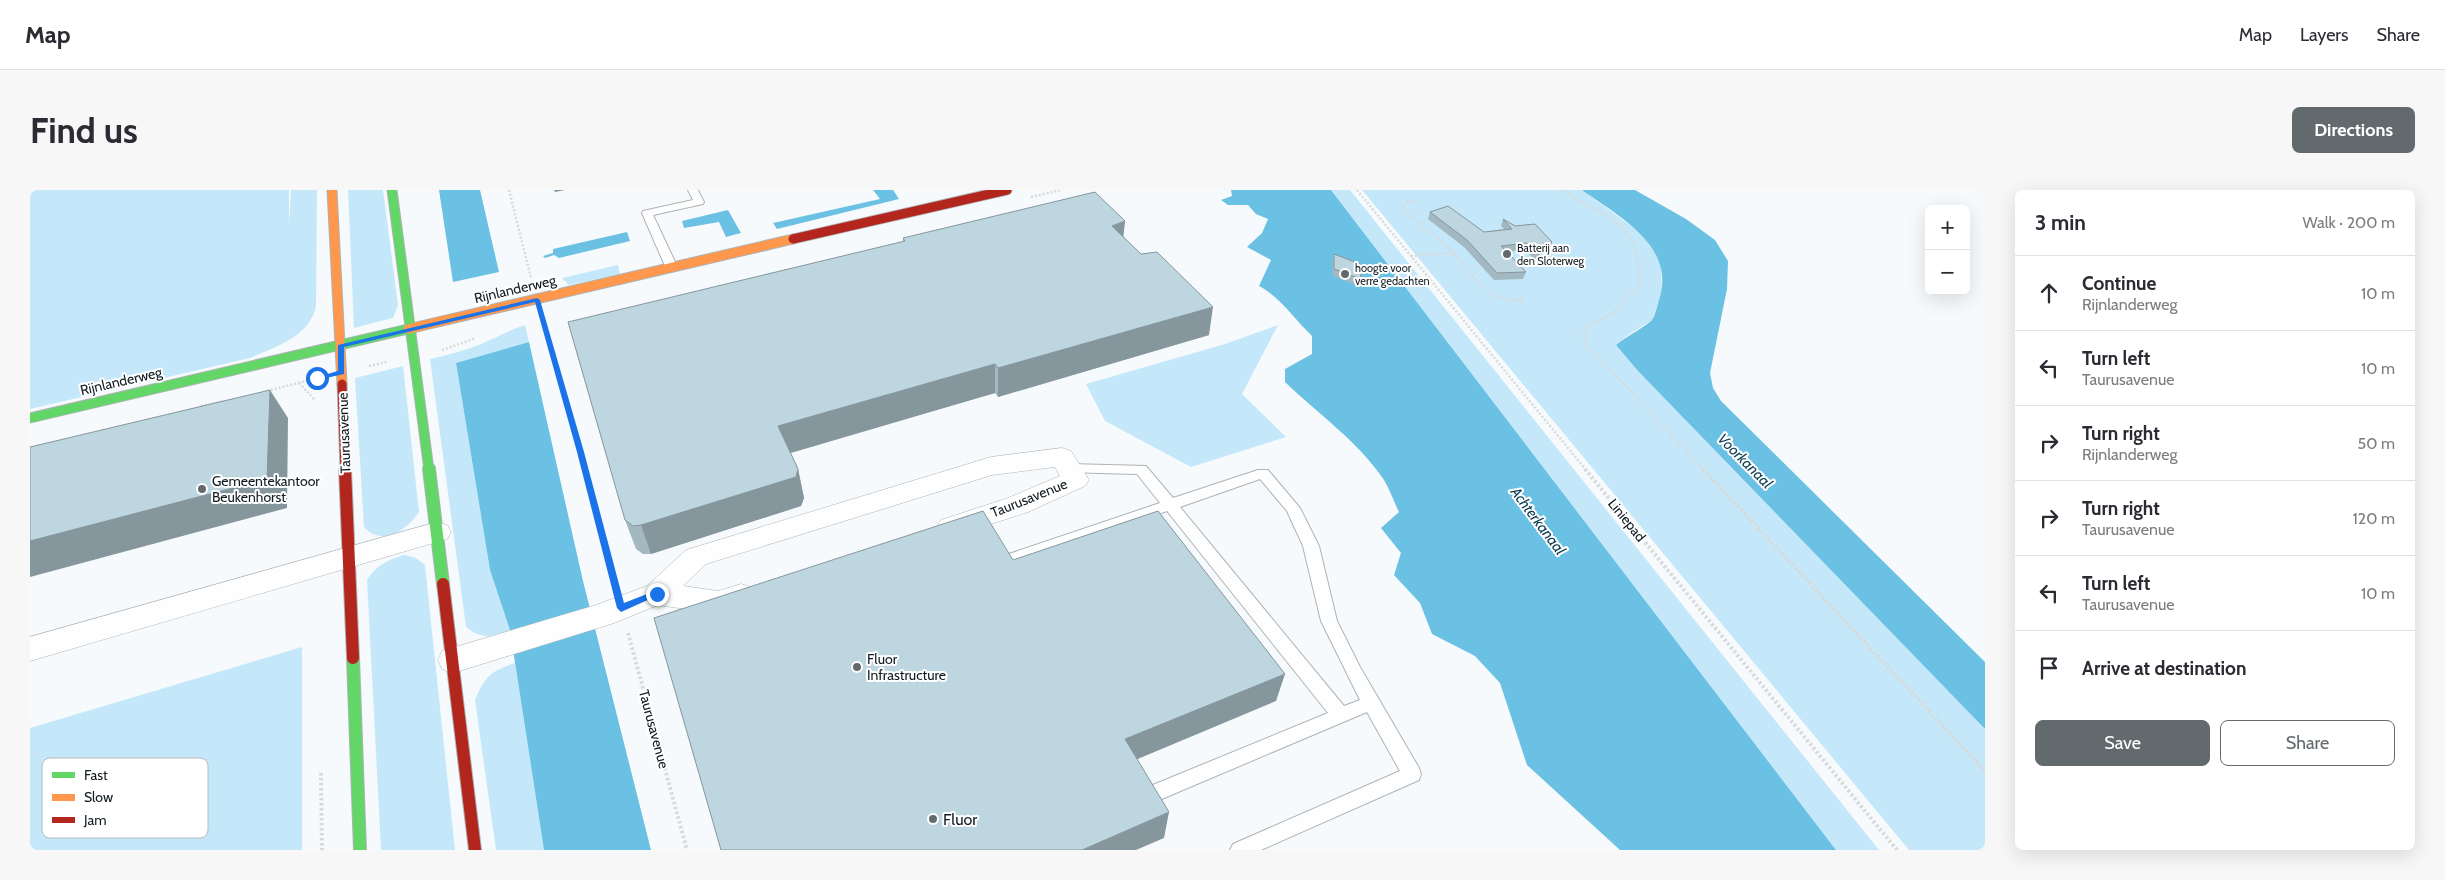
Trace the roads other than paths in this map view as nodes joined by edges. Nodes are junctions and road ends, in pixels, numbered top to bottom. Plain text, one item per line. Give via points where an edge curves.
1 (332, 190) edge
2 (392, 190) edge
3 (693, 190) edge
4 (1007, 190) edge
5 (672, 266) junction
6 (412, 328) junction
7 (341, 346) junction
8 (30, 418) edge
9 (1069, 469) junction
10 (1171, 505) junction
11 (438, 532) junction
12 (924, 536) edge
13 (349, 557) junction
14 (1005, 561) edge
15 (765, 588) edge
16 (657, 594) junction
17 (30, 649) edge
18 (453, 660) junction
19 (1371, 703) junction
20 (1340, 716) junction
21 (1150, 795) edge
22 (360, 850) edge
23 (475, 850) edge
24 (1240, 850) edge

1 - 7 main road, Taurusavenue
2 - 6 main road
3 - 5 lane via 699,202 647,213
4 - 5 main road, Rijnlanderweg
5 - 6 main road, Rijnlanderweg
6 - 7 main road, Rijnlanderweg
6 - 11 main road
7 - 8 main road, Rijnlanderweg
7 - 13 main road, Taurusavenue
9 - 10 lane via 1141,469
9 - 12 street, Taurusavenue via 1076,480 1018,505
9 - 16 street, Taurusavenue via 1062,457 991,466 696,558
10 - 14 lane
10 - 19 lane via 1263,474 1293,508 1311,546 1329,621
10 - 20 lane
11 - 13 street
11 - 18 main road
13 - 17 street
13 - 22 main road, Taurusavenue
15 - 16 street, Taurusavenue via 719,603
16 - 18 street, Taurusavenue via 612,612
18 - 23 main road
19 - 20 lane
19 - 24 lane via 1412,774
20 - 21 lane

